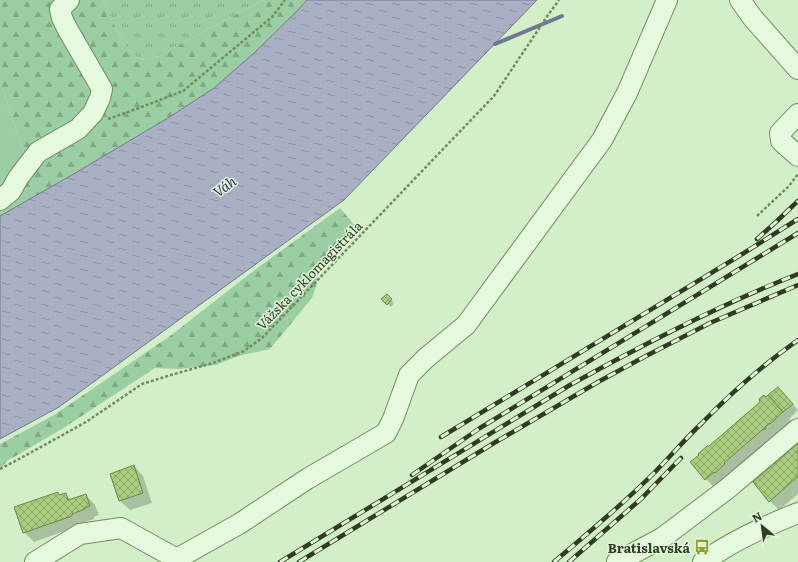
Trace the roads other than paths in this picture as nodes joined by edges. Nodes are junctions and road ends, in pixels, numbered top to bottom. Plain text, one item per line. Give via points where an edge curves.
1 (69, 0) edge
2 (667, 0) edge
3 (740, 0) edge
4 (798, 68) edge
5 (798, 114) edge
6 (798, 156) edge
7 (0, 200) edge
8 (798, 429) edge
9 (798, 513) edge
10 (174, 560) edge
11 (35, 562) edge
12 (617, 562) edge
13 (703, 562) edge

1 - 7 street via 60,9 62,18 102,89 100,98 93,113 78,129 38,152 11,191
2 - 10 street via 627,93 602,140 466,325 409,375 386,433 307,479 239,524
3 - 4 street
5 - 6 street via 780,133 782,141
8 - 12 street via 727,489 662,538
9 - 13 street via 750,534
10 - 11 street via 121,528 80,534

